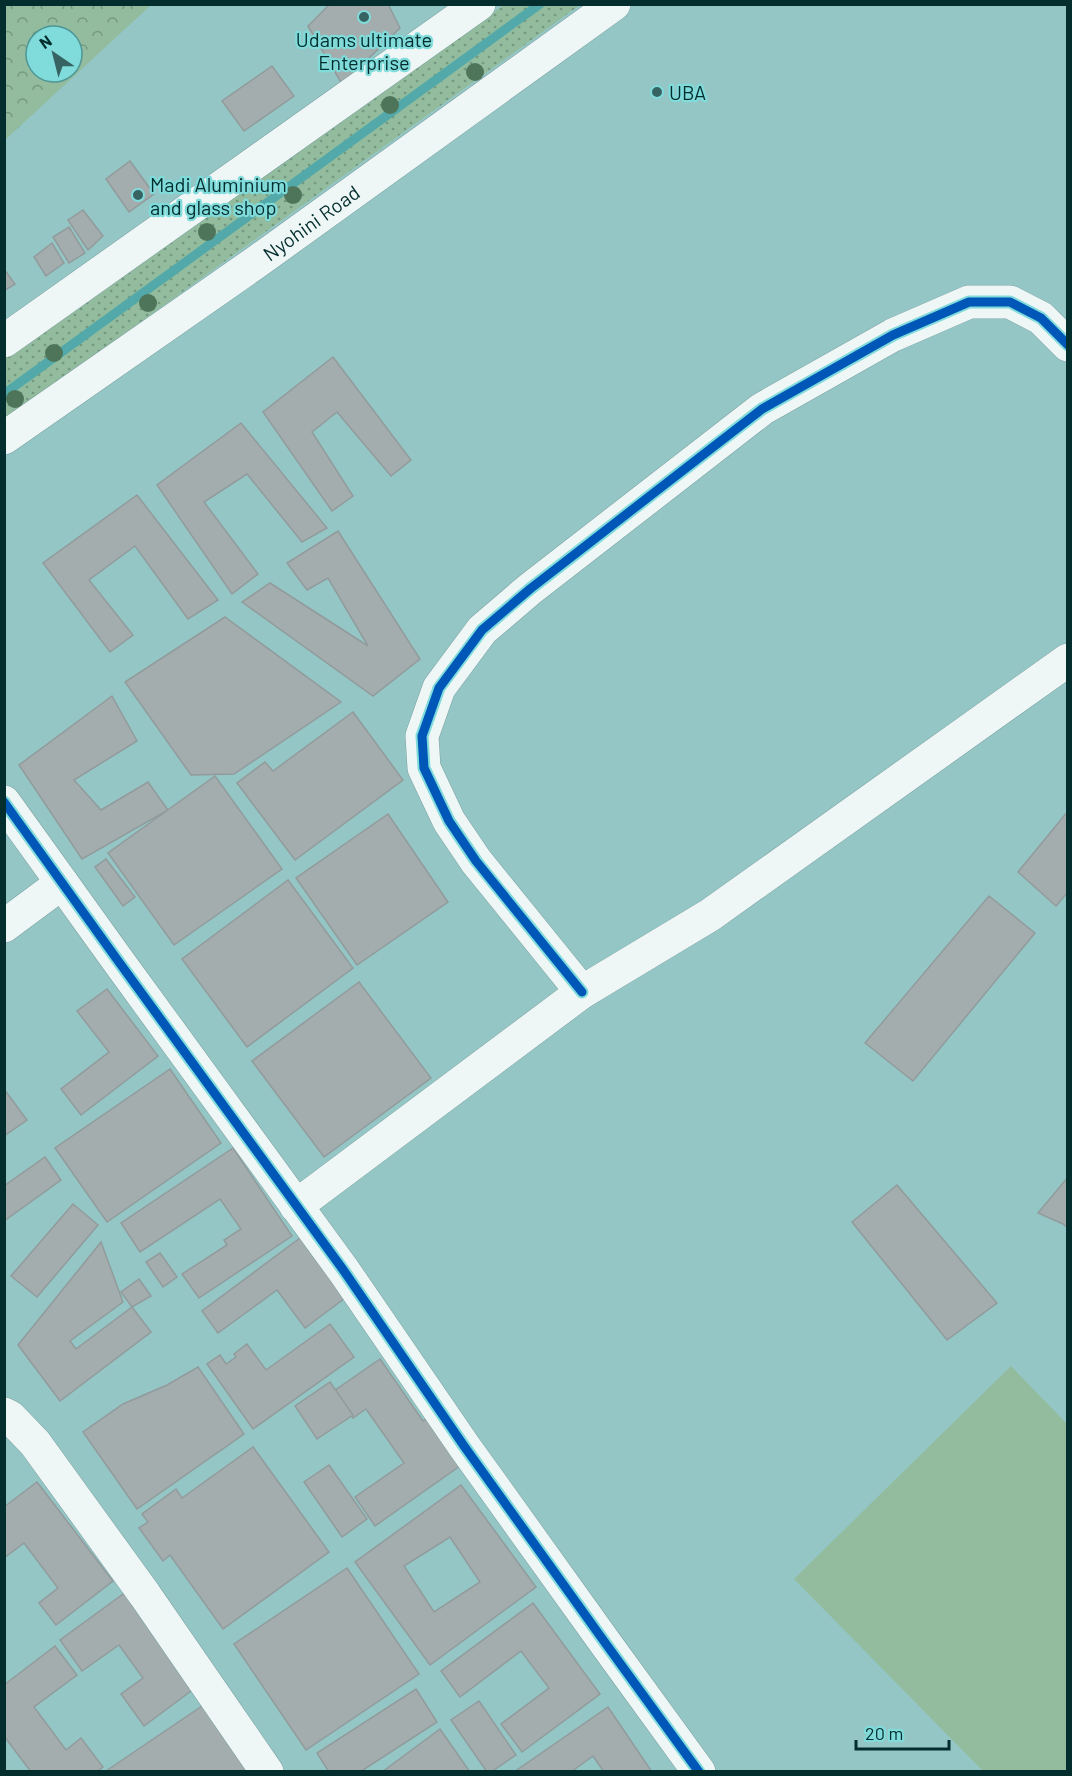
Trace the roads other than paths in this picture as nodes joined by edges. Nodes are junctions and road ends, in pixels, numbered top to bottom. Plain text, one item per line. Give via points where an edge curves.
1 (479, 4) edge
2 (614, 4) edge
3 (4, 341) edge
4 (1068, 345) edge
5 (4, 438) edge
6 (1068, 660) edge
7 (4, 802) edge
8 (62, 883) junction
9 (4, 926) edge
10 (582, 992) junction
11 (296, 1206) junction
12 (4, 1414) edge
13 (267, 1772) edge
14 (699, 1772) edge

1 - 3 street
2 - 5 street, Nyohini Road
4 - 10 street via 1041,318 1010,302 969,302 893,335 762,409 530,589 482,630 463,655 439,688 428,717 422,736 424,768 449,821 476,861
6 - 10 street via 710,915
7 - 8 street
8 - 9 street
8 - 11 street
10 - 11 street
11 - 14 street
12 - 13 street via 35,1443

